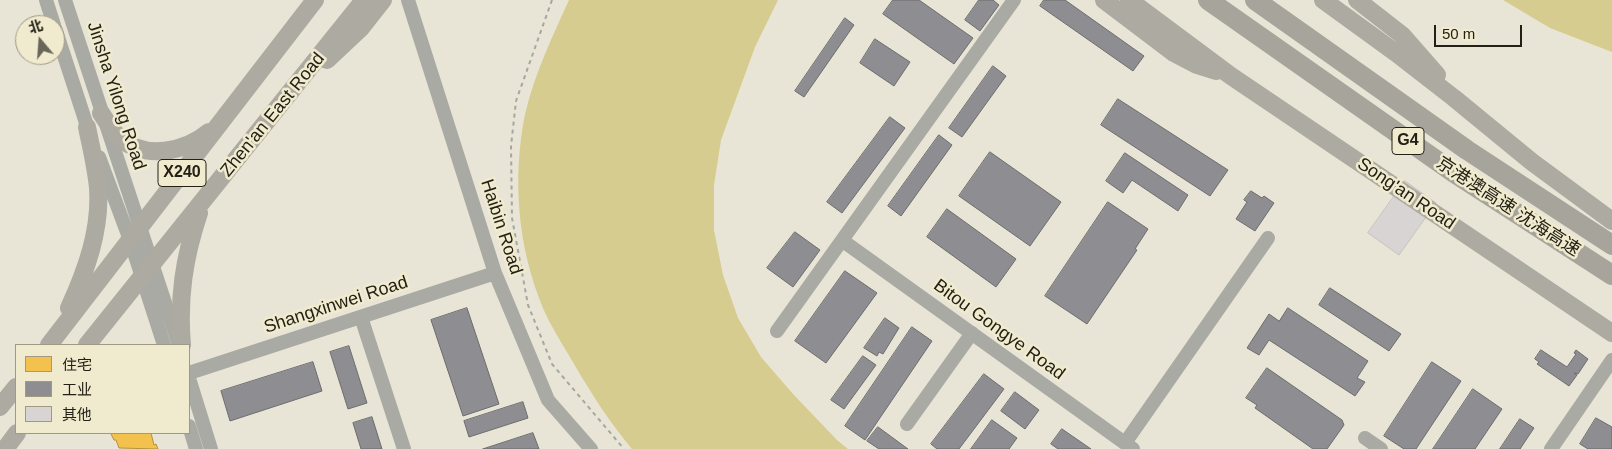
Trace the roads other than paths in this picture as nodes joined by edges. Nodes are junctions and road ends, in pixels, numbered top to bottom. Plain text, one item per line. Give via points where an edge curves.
1 (46, 0) edge
2 (64, 0) edge
3 (315, 0) edge
4 (364, 0) edge
5 (384, 0) edge
6 (408, 0) edge
7 (1014, 0) edge
8 (1104, 0) edge
9 (1128, 0) edge
10 (1208, 0) edge
11 (1255, 0) edge
12 (1324, 0) edge
13 (1356, 0) edge
14 (51, 15) edge
15 (65, 58) edge
16 (1231, 76) junction
17 (294, 88) junction
18 (1454, 98) junction
19 (101, 113) junction
20 (223, 121) junction
21 (87, 127) junction
22 (202, 202) junction
23 (1612, 221) edge
24 (135, 233) junction
25 (1268, 238) dead end
26 (843, 240) junction
27 (1612, 245) edge
28 (147, 269) junction
29 (495, 273) junction
30 (1612, 275) edge
31 (361, 317) junction
32 (777, 332) dead end
33 (972, 333) junction
34 (1612, 333) edge
35 (53, 340) edge
36 (88, 344) edge
37 (164, 344) edge
38 (180, 344) edge
39 (180, 344) edge
40 (1612, 360) edge
41 (190, 373) edge
42 (190, 381) edge
43 (15, 388) edge
44 (0, 407) edge
45 (907, 424) dead end
46 (190, 429) edge
47 (16, 434) edge
48 (1366, 438) dead end
49 (1129, 446) edge
50 (5, 449) edge
51 (196, 449) edge
52 (211, 449) edge
53 (404, 449) edge
54 (591, 449) edge
55 (1381, 449) edge
56 (1551, 449) edge

1 - 14 street, Jinsha Yilong Road
2 - 19 street, Jinsha Yilong Road
3 - 20 main road, Zhen'an East Road / X240
4 - 17 main road, Zhen'an East Road / X240
5 - 17 main road via 353,37
6 - 29 street, Haibin Road
7 - 26 street
8 - 16 main road via 1174,53
9 - 16 main road, Song'an Road
10 - 30 highway, 京港澳高速 沈海高速 / G4 via 1453,172
11 - 27 highway, 京港澳高速 沈海高速 / G4 via 1466,150
12 - 18 main road
13 - 18 main road via 1402,35
15 - 21 street, Jinsha Yilong Road
16 - 34 main road, Song'an Road
17 - 22 main road, Zhen'an East Road / X240
18 - 23 main road via 1532,162
19 - 20 main road via 119,138 155,152 189,144
19 - 24 street, Jinsha Yilong Road
20 - 24 main road, Zhen'an East Road / X240
21 - 24 street, Jinsha Yilong Road
21 - 35 main road via 96,167 97,213 89,260
22 - 28 main road, Zhen'an East Road / X240
22 - 38 main road via 182,285
24 - 28 street, Jinsha Yilong Road
24 - 35 main road, Zhen'an East Road / X240
25 - 49 street
26 - 32 street
26 - 33 street, Bitou Gongye Road
28 - 36 main road, Zhen'an East Road / X240
28 - 37 street, Jinsha Yilong Road
28 - 39 street, Jinsha Yilong Road
29 - 31 street, Shangxinwei Road
29 - 54 street, Haibin Road via 548,400
31 - 41 street, Shangxinwei Road
31 - 53 street
33 - 45 street
33 - 49 street, Bitou Gongye Road
40 - 56 street
42 - 52 street
43 - 44 main road
46 - 51 street
47 - 50 main road
48 - 55 street

